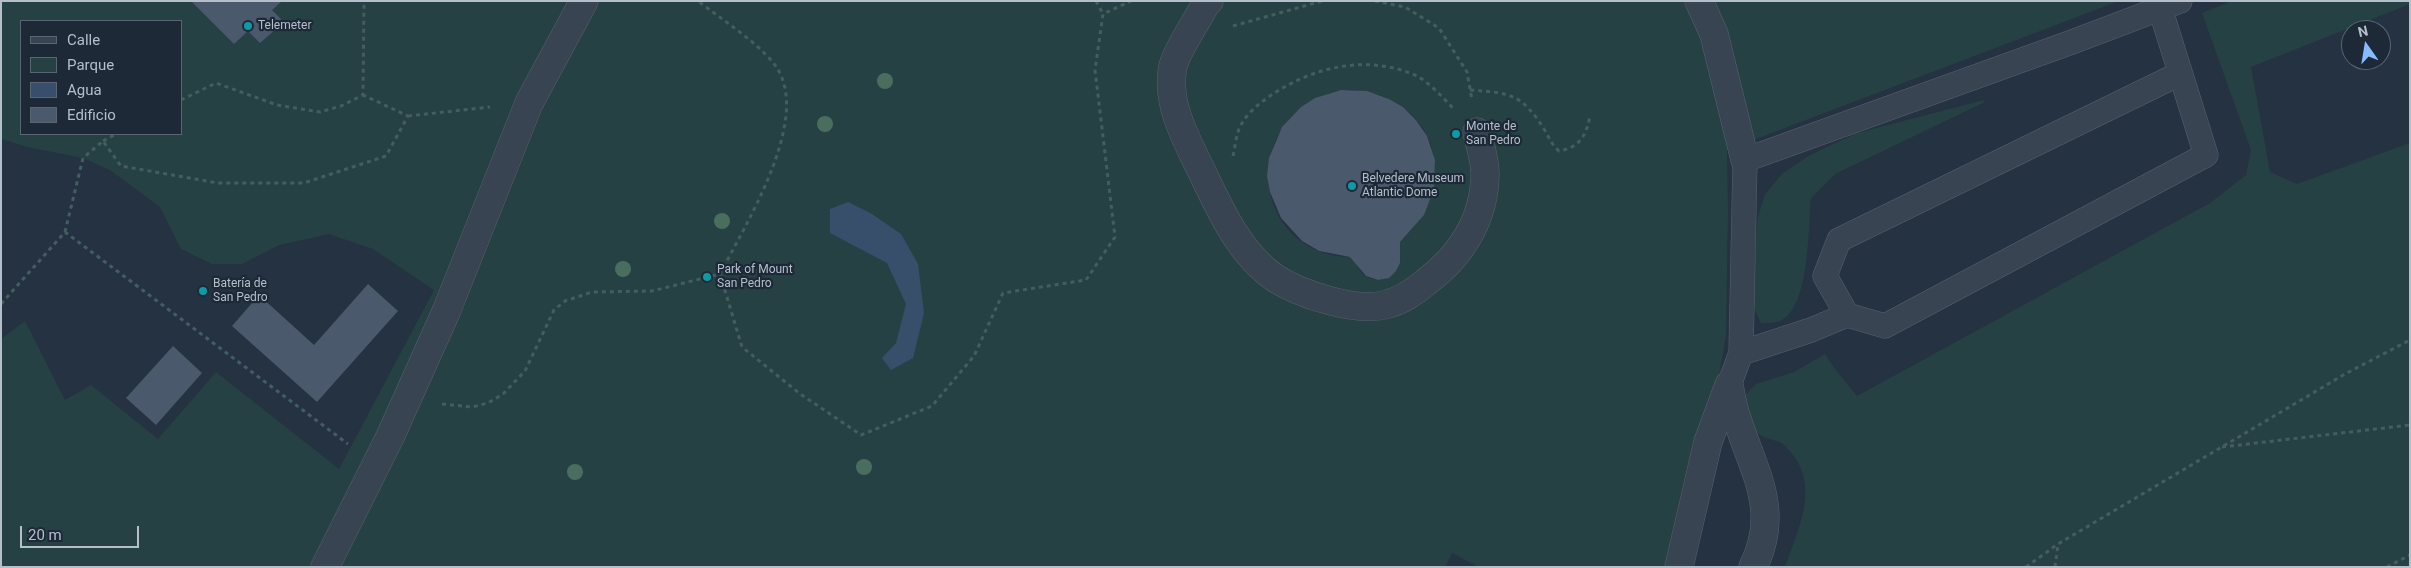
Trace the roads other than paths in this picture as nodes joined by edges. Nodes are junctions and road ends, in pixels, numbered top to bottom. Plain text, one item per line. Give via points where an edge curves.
1 (584, 1) edge
2 (1699, 1) edge
3 (1207, 3) edge
4 (2170, 5) edge
5 (2179, 74) junction
6 (1477, 132) road end
7 (1745, 160) junction
8 (1847, 315) junction
9 (1741, 353) junction
10 (1729, 385) junction
11 (326, 567) edge
12 (1679, 567) edge
13 (1753, 567) edge

1 - 11 street via 529,103 446,312 390,437
2 - 7 street via 1714,34
3 - 6 street via 1174,64 1170,89 1178,118 1221,212 1255,260 1274,277 1299,291 1353,305 1382,306 1406,298 1443,269 1460,252 1482,204 1485,172
4 - 5 lane
4 - 7 lane
5 - 8 lane via 1839,240 1825,276
5 - 8 lane via 2206,155 1885,326
7 - 9 lane
8 - 9 lane
9 - 10 lane
10 - 12 street via 1708,442
10 - 13 street via 1736,418 1760,482 1766,508 1762,550

